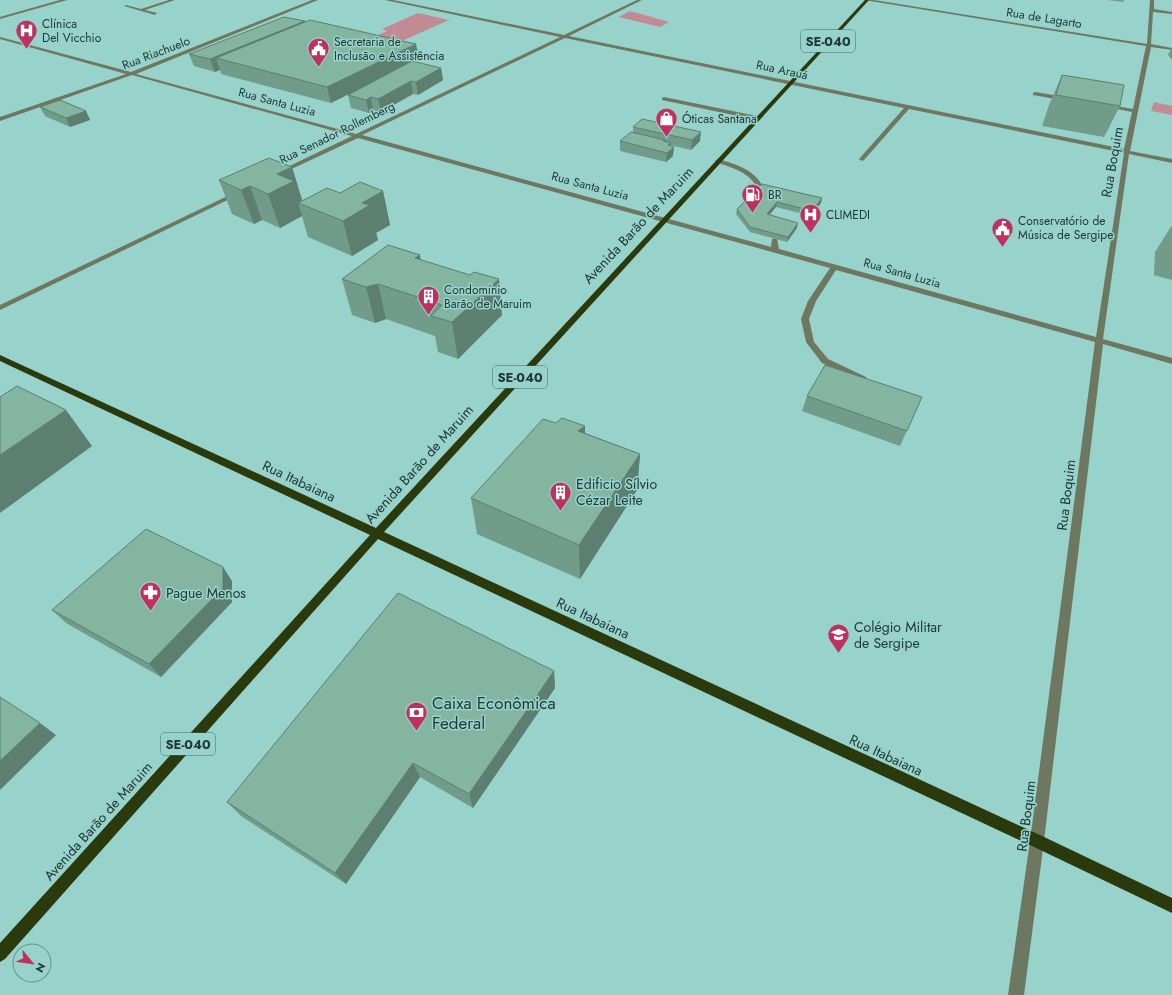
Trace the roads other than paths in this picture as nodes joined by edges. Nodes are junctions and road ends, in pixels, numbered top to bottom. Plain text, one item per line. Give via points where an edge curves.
1 (65, 0) edge
2 (173, 0) edge
3 (316, 0) edge
4 (387, 0) edge
5 (640, 0) edge
6 (866, 0) edge
7 (1152, 5) edge
8 (126, 6) dead end
9 (142, 10) junction
10 (1172, 13) edge
11 (155, 14) dead end
12 (0, 18) edge
13 (563, 37) junction
14 (0, 38) edge
15 (1149, 45) junction
16 (1172, 49) edge
17 (131, 74) junction
18 (789, 82) junction
19 (1035, 94) dead end
20 (664, 99) dead end
21 (1073, 100) edge
22 (1096, 104) edge
23 (908, 107) junction
24 (1135, 110) junction
25 (757, 118) junction
26 (0, 119) edge
27 (357, 136) junction
28 (1126, 151) junction
29 (862, 159) dead end
30 (718, 161) junction
31 (1172, 161) edge
32 (272, 177) edge
33 (761, 189) edge
34 (243, 191) edge
35 (665, 220) junction
36 (776, 239) edge
37 (775, 250) junction
38 (834, 267) junction
39 (0, 308) edge
40 (1099, 340) junction
41 (0, 358) edge
42 (1172, 361) edge
43 (871, 383) edge
44 (378, 534) junction
45 (1037, 841) junction
46 (1172, 906) edge
47 (0, 954) edge
48 (1016, 995) edge

1 - 12 street
2 - 9 street
3 - 17 street, Rua Riachuelo
4 - 13 street, Rua Arauá
5 - 13 street, Rua Senador Rollemberg
6 - 15 street, Rua de Lagarto
6 - 18 main road, Avenida Barão de Maruim / SE-040
7 - 10 street
7 - 15 street, Rua Boquim
8 - 9 street
9 - 11 street
13 - 18 street, Rua Arauá
13 - 27 street, Rua Senador Rollemberg
14 - 17 street, Rua Santa Luzia
15 - 16 street, Rua de Lagarto
15 - 24 street, Rua Boquim
17 - 26 street, Rua Riachuelo
17 - 27 street, Rua Santa Luzia
18 - 23 street, Rua Arauá
18 - 25 main road, Avenida Barão de Maruim / SE-040
19 - 21 street
20 - 25 street
22 - 24 street
23 - 28 street, Rua Arauá
23 - 29 street
24 - 28 street, Rua Boquim
25 - 30 main road, Avenida Barão de Maruim / SE-040
27 - 32 street, Rua Senador Rollemberg
27 - 35 street, Rua Santa Luzia
28 - 31 street, Rua Arauá
28 - 40 street, Rua Boquim
30 - 33 street via 747,172 759,182
30 - 35 main road, Avenida Barão de Maruim / SE-040
34 - 39 street
35 - 37 street, Rua Santa Luzia
35 - 44 main road, Avenida Barão de Maruim / SE-040
36 - 37 street
37 - 38 street, Rua Santa Luzia
38 - 40 street, Rua Santa Luzia
38 - 43 street via 812,301 805,319 810,342 825,361
40 - 42 street, Rua Santa Luzia
40 - 45 street, Rua Boquim
41 - 44 main road, Rua Itabaiana
44 - 45 main road, Rua Itabaiana
44 - 47 main road, Avenida Barão de Maruim / SE-040
45 - 46 main road, Rua Itabaiana
45 - 48 street, Rua Boquim

